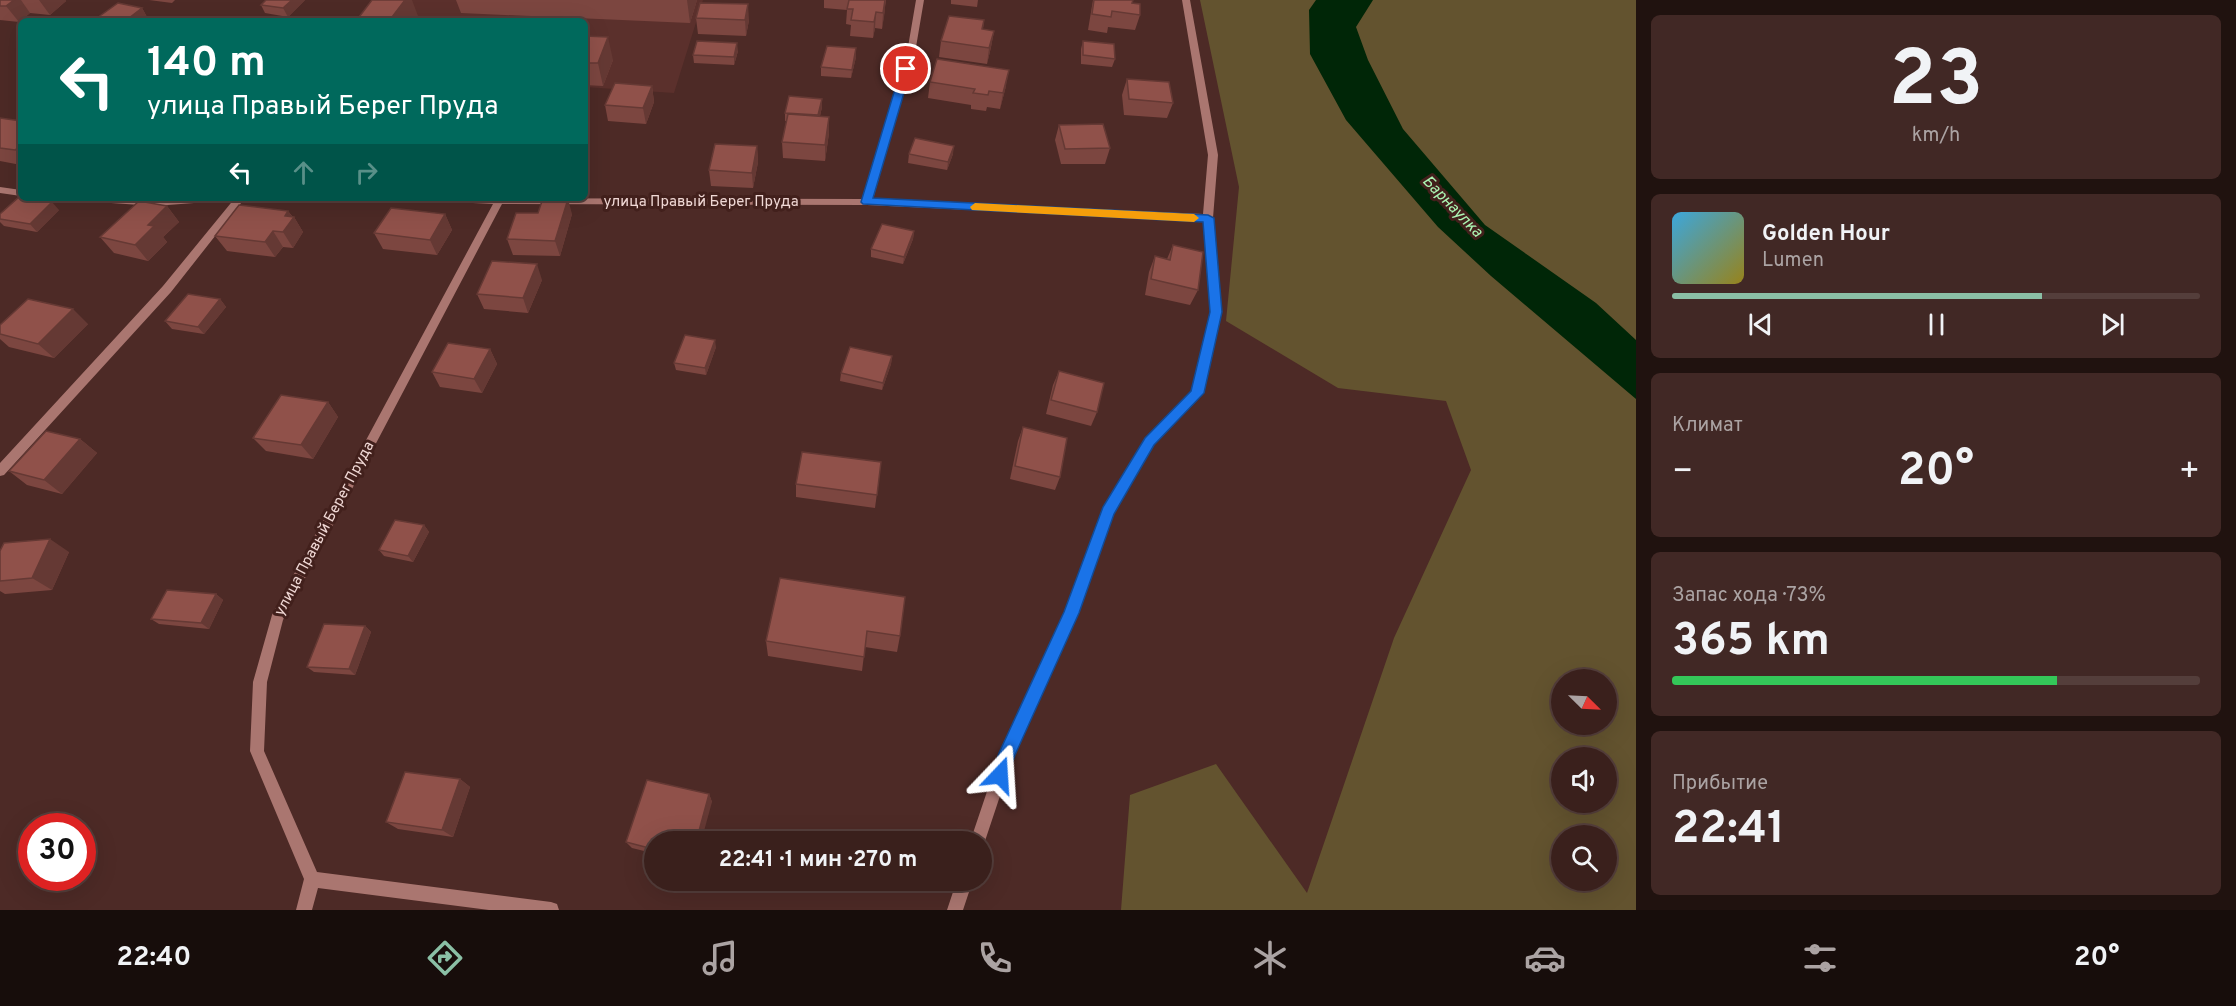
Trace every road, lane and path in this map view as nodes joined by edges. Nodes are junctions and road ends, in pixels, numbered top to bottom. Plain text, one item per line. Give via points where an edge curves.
1 (920, 0) edge
2 (1186, 0) edge
3 (0, 190) edge
4 (18, 193) edge
5 (126, 201) edge
6 (181, 201) edge
7 (238, 201) edge
8 (498, 201) joint
9 (867, 202) junction
10 (1208, 218) junction
11 (0, 471) edge
12 (982, 831) edge
13 (312, 879) junction
14 (961, 891) edge
15 (304, 910) edge
16 (551, 910) edge
17 (955, 910) edge

1 - 9 street via 912,47
2 - 10 street via 1213,155
3 - 4 street
5 - 6 street
7 - 11 street via 167,289
8 - 9 street, улица Правый Берег Пруда
8 - 13 street, улица Правый Берег Пруда via 277,619 260,682 257,752
9 - 10 street, улица Правый Берег Пруда
10 - 12 street via 1216,312 1197,393 1149,441 1108,512 1071,613 1007,753
13 - 15 street
13 - 16 street
14 - 17 street

